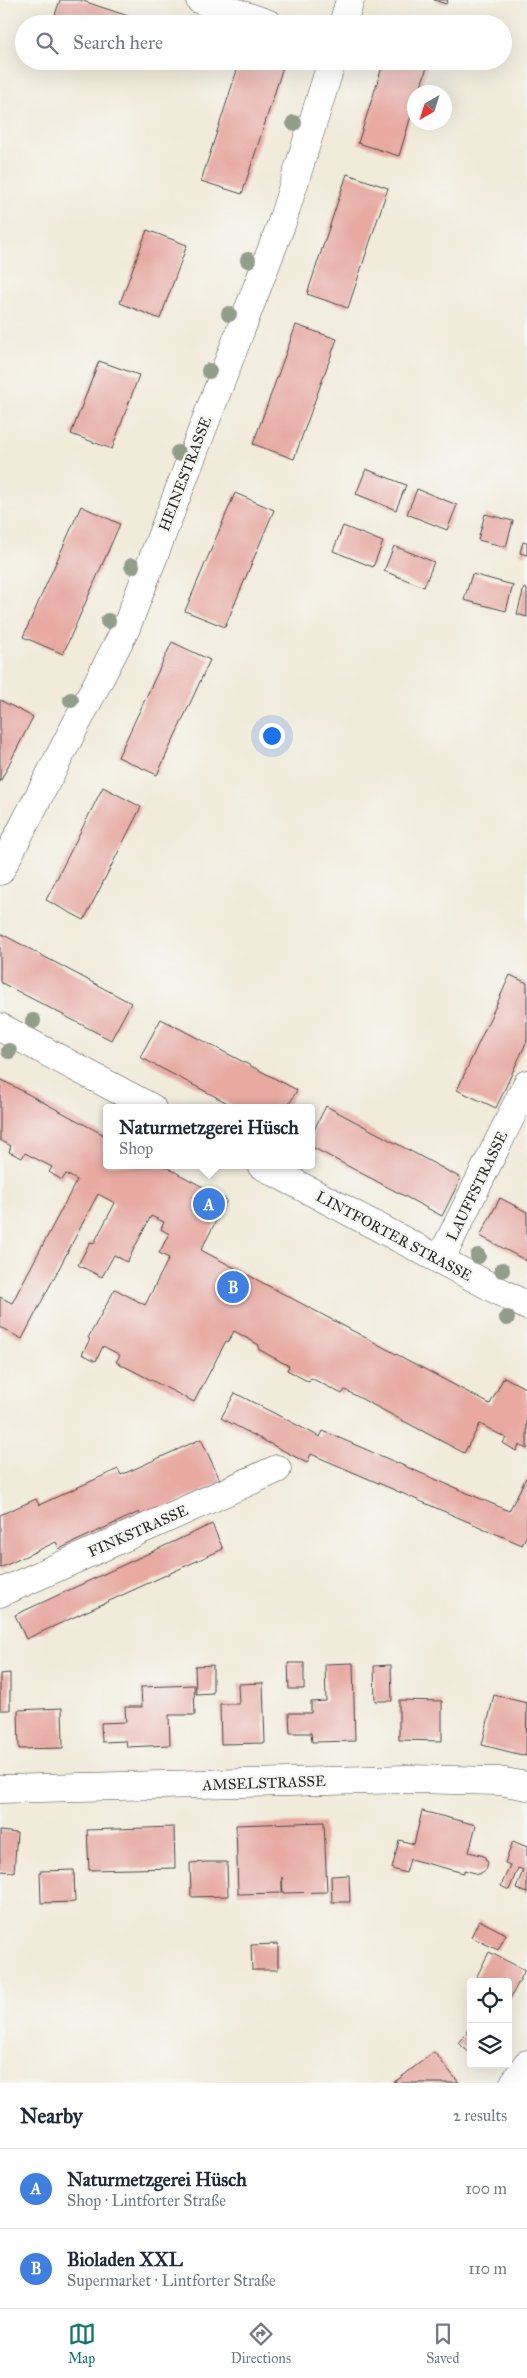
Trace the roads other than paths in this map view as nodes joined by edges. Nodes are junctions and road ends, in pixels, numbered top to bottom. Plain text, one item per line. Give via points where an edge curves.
1 (200, 0) edge
2 (350, 0) edge
3 (243, 15) edge
4 (346, 15) edge
5 (329, 70) edge
6 (0, 871) edge
7 (0, 1027) edge
8 (527, 1084) edge
9 (144, 1104) edge
10 (269, 1169) edge
11 (440, 1260) junction
12 (527, 1306) edge
13 (277, 1469) dead end
14 (0, 1593) edge
15 (527, 1786) edge
16 (0, 1789) edge
17 (527, 2064) edge
18 (514, 2083) edge

1 - 3 street
2 - 4 street
5 - 6 street, HEINESTRASSE via 281,225 126,628
7 - 9 street
8 - 11 street, LAUFFSTRASSE
10 - 11 street, LINTFORTER STRASSE
11 - 12 street, LINTFORTER STRASSE
13 - 14 street, FINKSTRASSE
15 - 16 street, AMSELSTRASSE via 500,1781 408,1779
17 - 18 street

